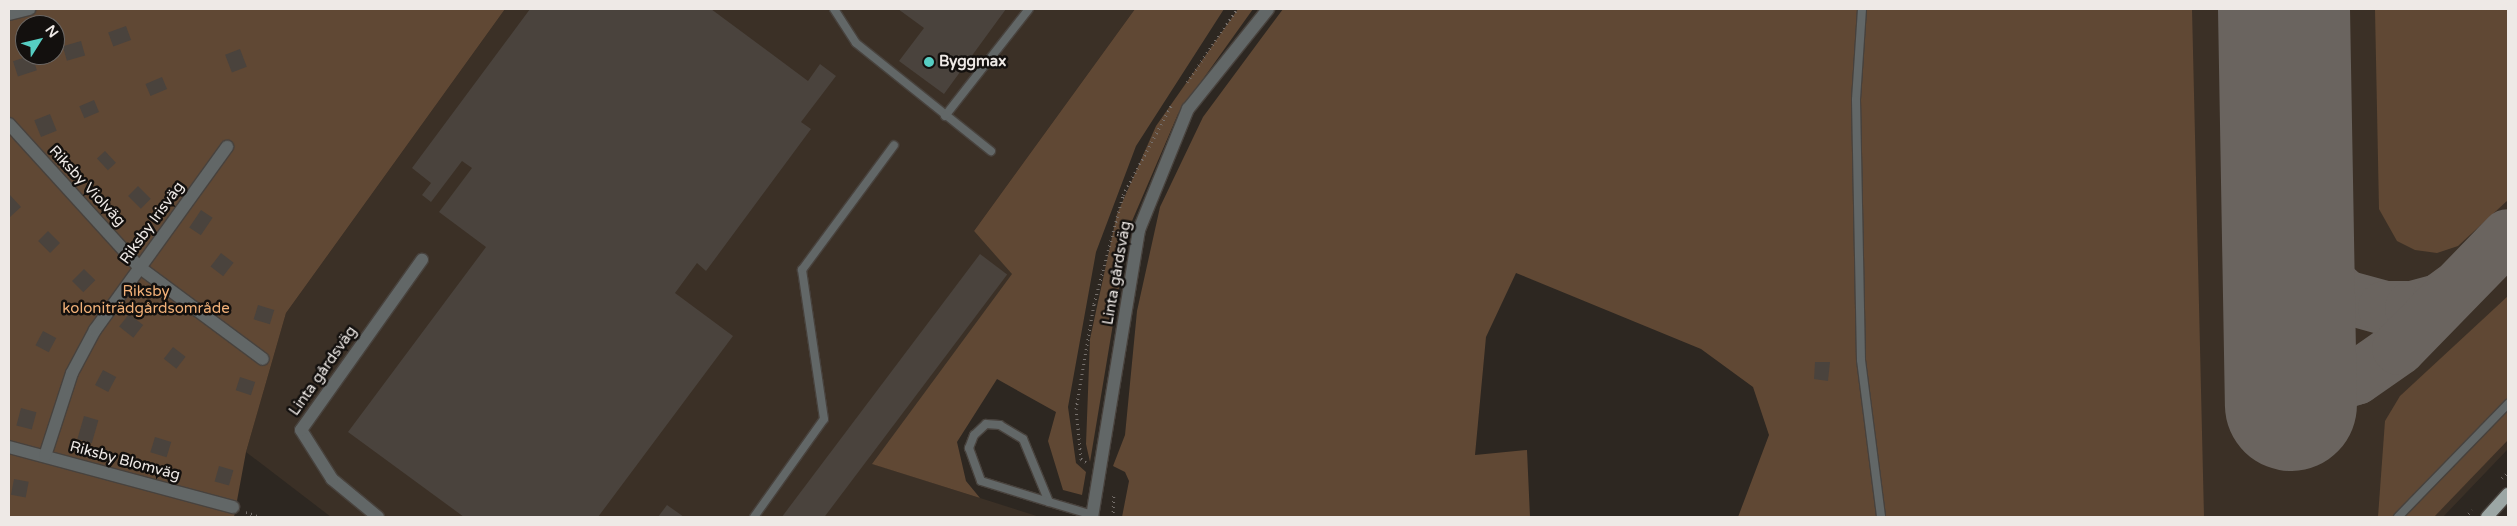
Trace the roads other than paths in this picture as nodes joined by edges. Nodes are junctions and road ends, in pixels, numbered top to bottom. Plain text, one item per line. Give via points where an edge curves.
1 (29, 9) edge
2 (834, 9) edge
3 (1029, 9) edge
4 (1268, 9) edge
5 (1862, 9) edge
6 (9, 14) edge
7 (945, 116) junction
8 (9, 124) edge
9 (894, 145) dead end
10 (227, 147) dead end
11 (990, 152) dead end
12 (422, 260) dead end
13 (140, 267) junction
14 (263, 359) dead end
15 (2508, 404) edge
16 (9, 447) edge
17 (45, 456) junction
18 (2508, 494) edge
19 (1049, 502) junction
20 (233, 507) dead end
21 (1092, 516) edge
22 (378, 517) edge
23 (754, 517) edge
24 (1881, 517) edge
25 (2398, 517) edge
26 (2487, 517) edge

1 - 6 street
2 - 7 lane via 856,42
3 - 7 lane
4 - 21 street, Linta gårdsväg via 1188,109 1139,230
5 - 24 lane via 1856,100 1861,360
7 - 11 lane
8 - 13 street, Riksby Violväg
9 - 23 lane via 802,270 824,419
10 - 13 street, Riksby Irisväg
12 - 22 street, Linta gårdsväg via 302,430 332,479
13 - 14 street, Riksby Violväg
13 - 17 street, Riksby Irisväg via 72,373
15 - 25 lane
16 - 17 street, Riksby Blomväg
17 - 20 street, Riksby Blomväg
18 - 26 main road
19 - 19 lane via 981,480 969,448 974,435 986,424 1000,425 1023,439
19 - 21 lane

